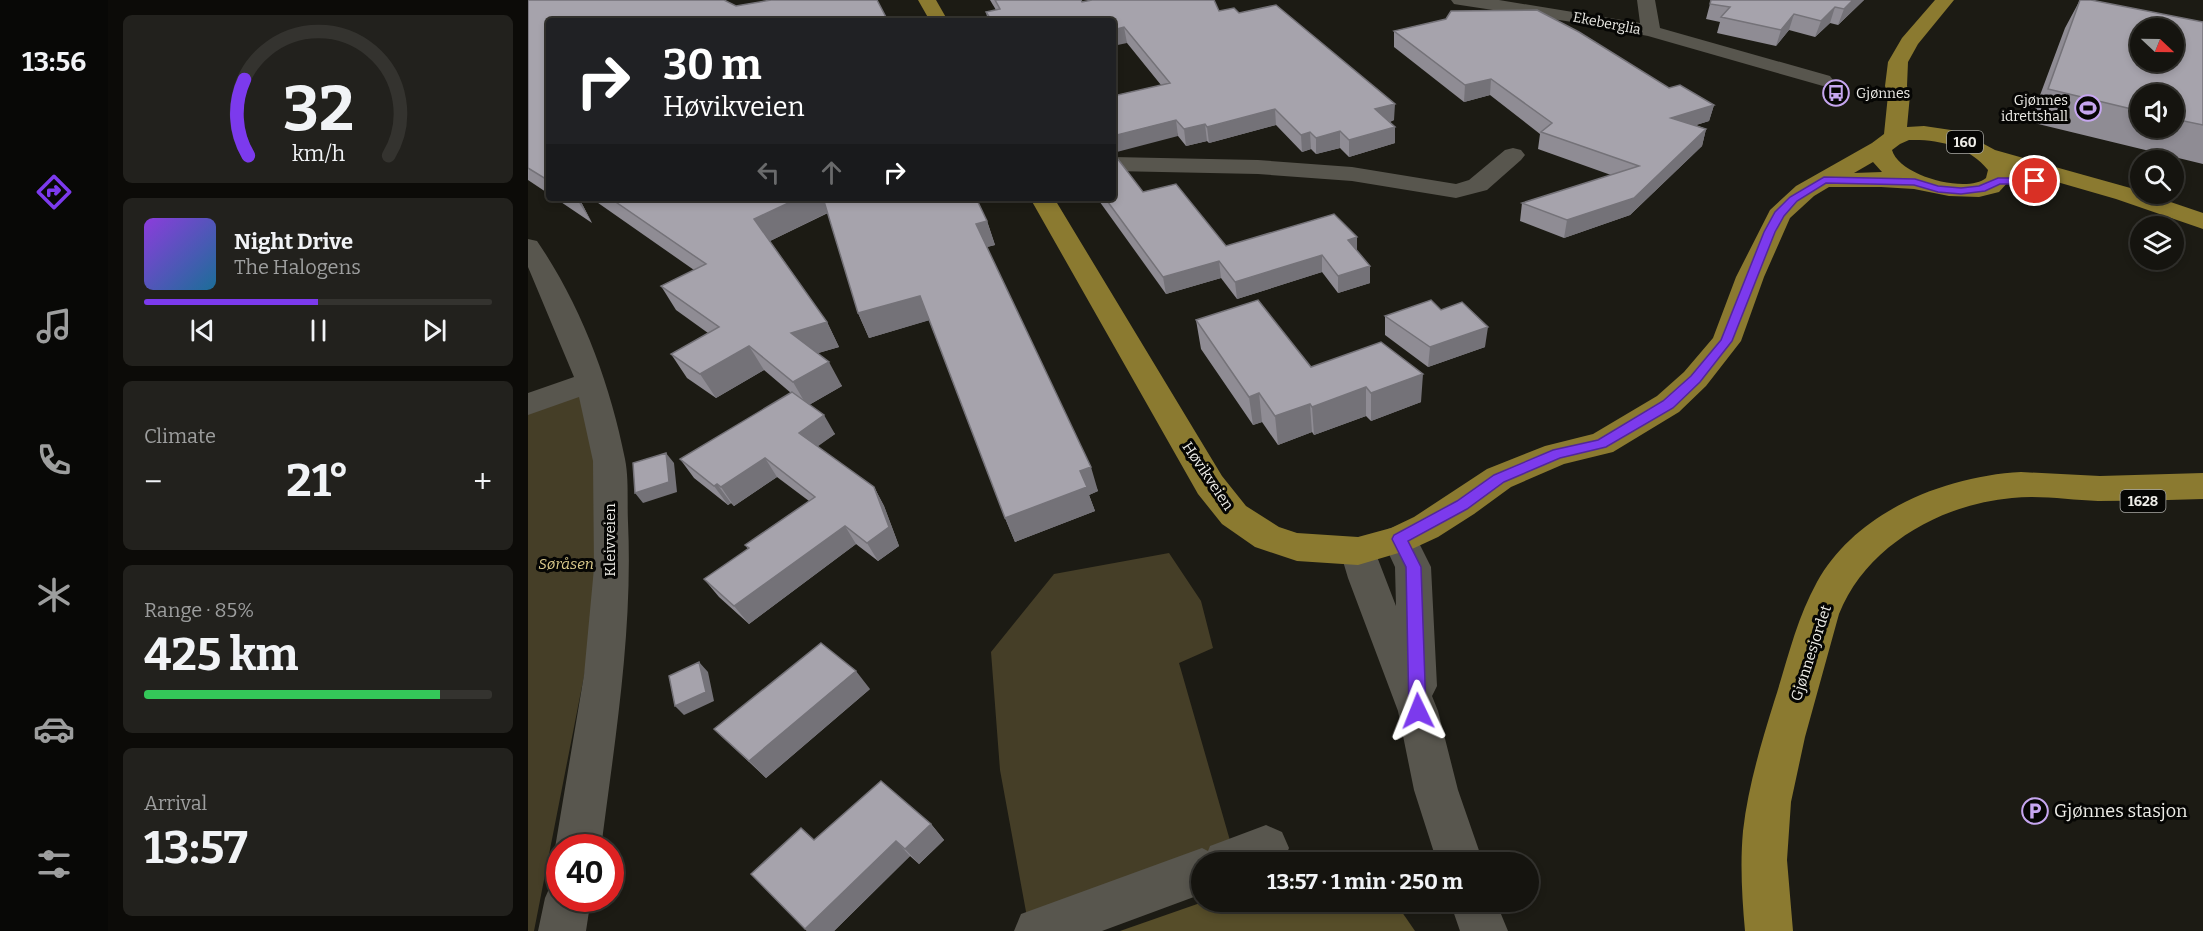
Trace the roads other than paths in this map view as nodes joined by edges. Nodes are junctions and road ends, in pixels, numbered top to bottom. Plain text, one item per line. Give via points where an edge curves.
1 (927, 0) edge
2 (1460, 0) edge
3 (1646, 0) edge
4 (1945, 0) edge
5 (937, 18) edge
6 (1651, 31) junction
7 (1823, 80) dead end
8 (1899, 95) junction
9 (1955, 139) junction
10 (1888, 142) junction
11 (1513, 155) dead end
12 (1991, 156) junction
13 (1116, 164) edge
14 (1824, 180) junction
15 (1998, 181) junction
16 (1915, 182) junction
17 (2076, 182) junction
18 (1044, 201) edge
19 (2203, 221) edge
20 (528, 247) edge
21 (591, 382) junction
22 (528, 404) edge
23 (2203, 486) edge
24 (2085, 488) junction
25 (2203, 507) edge
26 (1400, 539) junction
27 (1358, 551) junction
28 (1418, 711) junction
29 (580, 834) edge
30 (1457, 852) edge
31 (1191, 875) edge
32 (565, 912) edge
33 (1477, 912) edge
34 (562, 931) edge
35 (1038, 931) edge
36 (1484, 931) edge
37 (1769, 931) edge

1 - 5 main road
2 - 6 street, Ekeberglia
3 - 6 street, Ekeberglia
4 - 8 main road via 1902,52 1896,70
6 - 7 street
8 - 9 main road, 160
8 - 10 main road
9 - 10 main road, 160 via 1919,133
9 - 12 main road, 160
10 - 14 main road, Høvikveien
10 - 16 main road via 1881,158
11 - 13 street via 1478,184 1456,191 1352,174 1258,167
12 - 15 main road, 160 via 2000,169
12 - 17 main road
14 - 16 main road
14 - 26 main road, Høvikveien via 1794,199 1779,215 1726,341 1668,404 1602,444 1557,454 1499,478 1462,505
15 - 16 main road via 1981,189 1961,191
15 - 17 main road
17 - 19 main road
18 - 27 main road, Høvikveien via 1210,485 1233,515 1268,537 1297,547
20 - 21 street, Kleivveien via 547,276
21 - 22 street
21 - 29 street, Kleivveien via 609,461 612,568 603,675
23 - 24 main road, Gjønnesjordet / 1628
24 - 25 main road, Gjønnesjordet / 1628 via 2147,502
24 - 37 main road, Gjønnesjordet via 2012,485 1968,493 1929,506 1895,523 1846,568 1830,592 1815,630 1777,763 1767,819 1764,884
26 - 27 main road, Høvikveien
26 - 28 street via 1413,567
27 - 28 street
28 - 30 street via 1436,790
31 - 35 street
32 - 34 street
33 - 36 street

